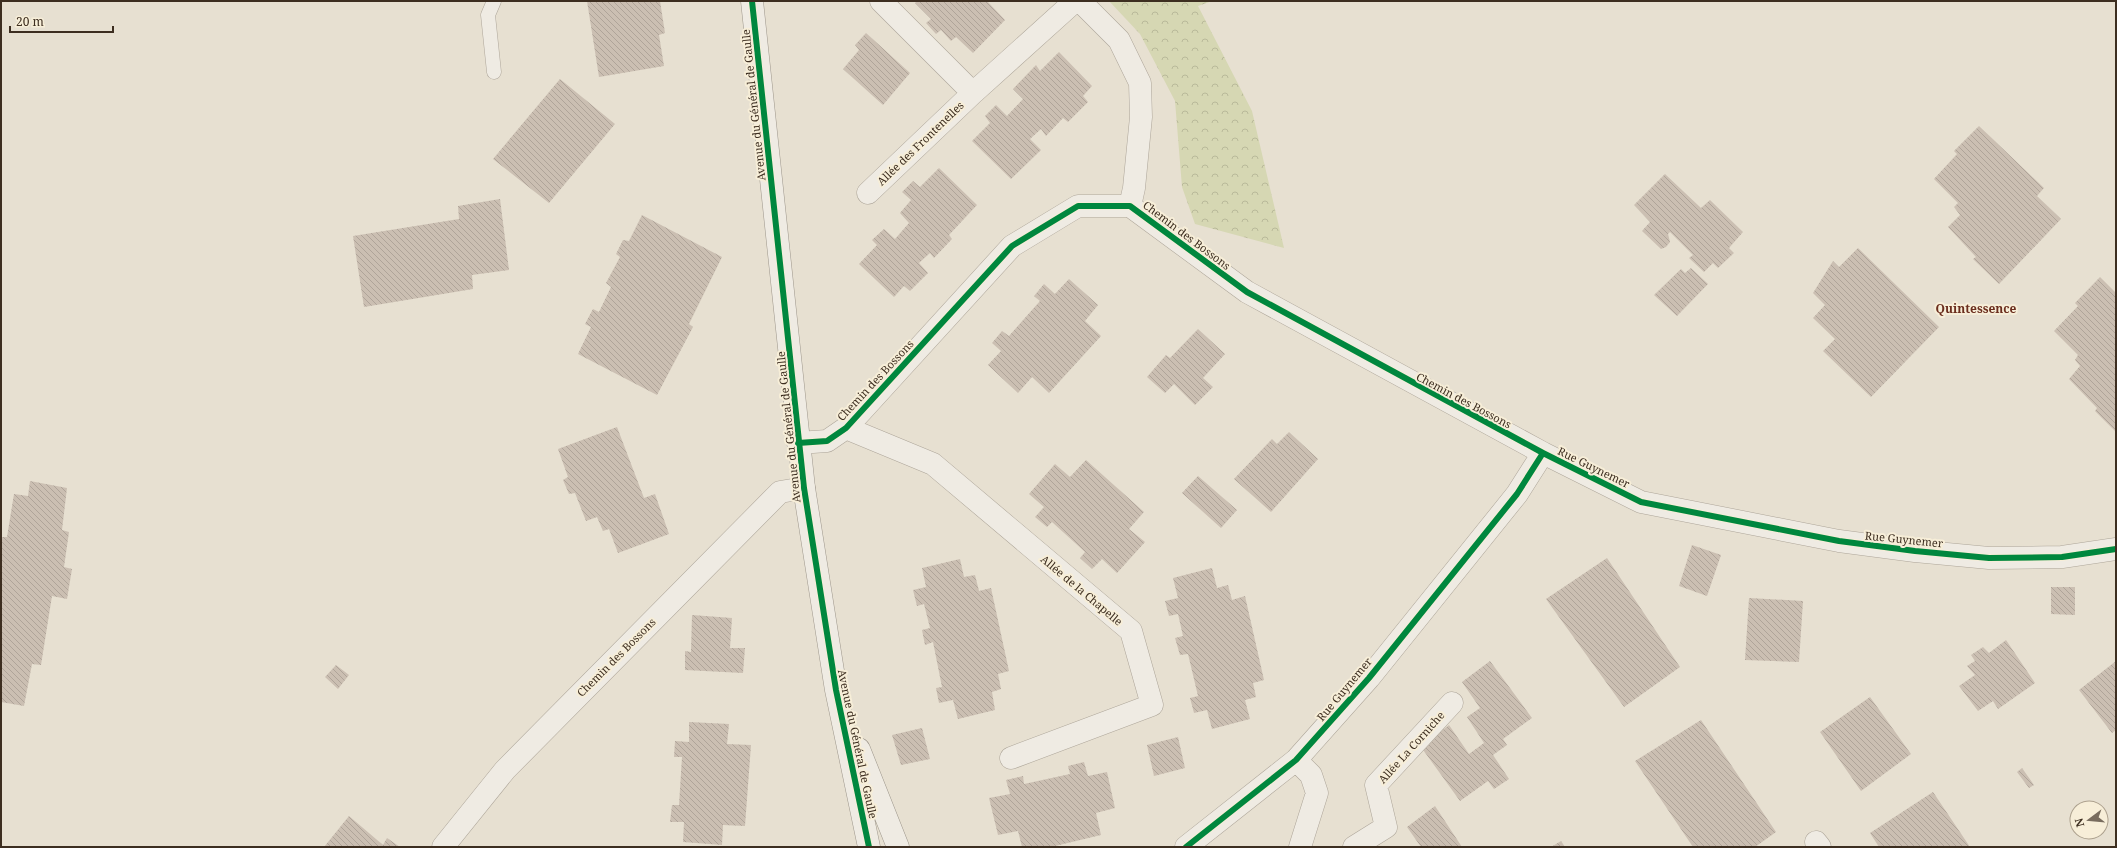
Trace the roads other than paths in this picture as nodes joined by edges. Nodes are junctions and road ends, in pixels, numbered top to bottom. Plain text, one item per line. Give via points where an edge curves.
1 (494, 1) edge
2 (752, 1) edge
3 (881, 1) edge
4 (1075, 1) edge
5 (1080, 1) edge
6 (494, 72) dead end
7 (973, 93) junction
8 (868, 193) dead end
9 (1130, 206) junction
10 (846, 428) junction
11 (798, 443) junction
12 (1543, 454) junction
13 (804, 488) junction
14 (2116, 549) edge
15 (836, 690) junction
16 (1452, 703) dead end
17 (1011, 758) dead end
18 (1296, 760) junction
19 (443, 847) edge
20 (870, 847) edge
21 (898, 847) edge
22 (1186, 847) edge
23 (1300, 847) edge
24 (1354, 847) edge

1 - 6 lane via 488,15
2 - 11 street, Avenue du Général de Gaulle
3 - 7 street, Allée des Frontenelles
4 - 7 street, Allée des Frontenelles
5 - 9 street, Chemin des Bossons via 1119,40 1140,83 1141,117
7 - 8 street, Allée des Frontenelles
9 - 10 street, Chemin des Bossons via 1078,206 1012,246
9 - 12 street, Chemin des Bossons via 1247,292
10 - 11 street, Chemin des Bossons via 827,441
10 - 17 street, Allée de la Chapelle via 933,464 1131,631 1152,705
11 - 13 street, Avenue du Général de Gaulle
12 - 14 street, Rue Guynemer via 1641,502 1838,541 1989,558 2062,557
12 - 18 street, Rue Guynemer via 1517,494 1369,678
13 - 15 street, Avenue du Général de Gaulle
13 - 19 street, Chemin des Bossons via 780,492 505,770
15 - 20 street, Avenue du Général de Gaulle
15 - 21 street, Avenue du Général de Gaulle
16 - 24 street, Allée La Corniche via 1376,785 1386,827
18 - 22 street, Rue Guynemer
18 - 23 street via 1311,775 1316,793

